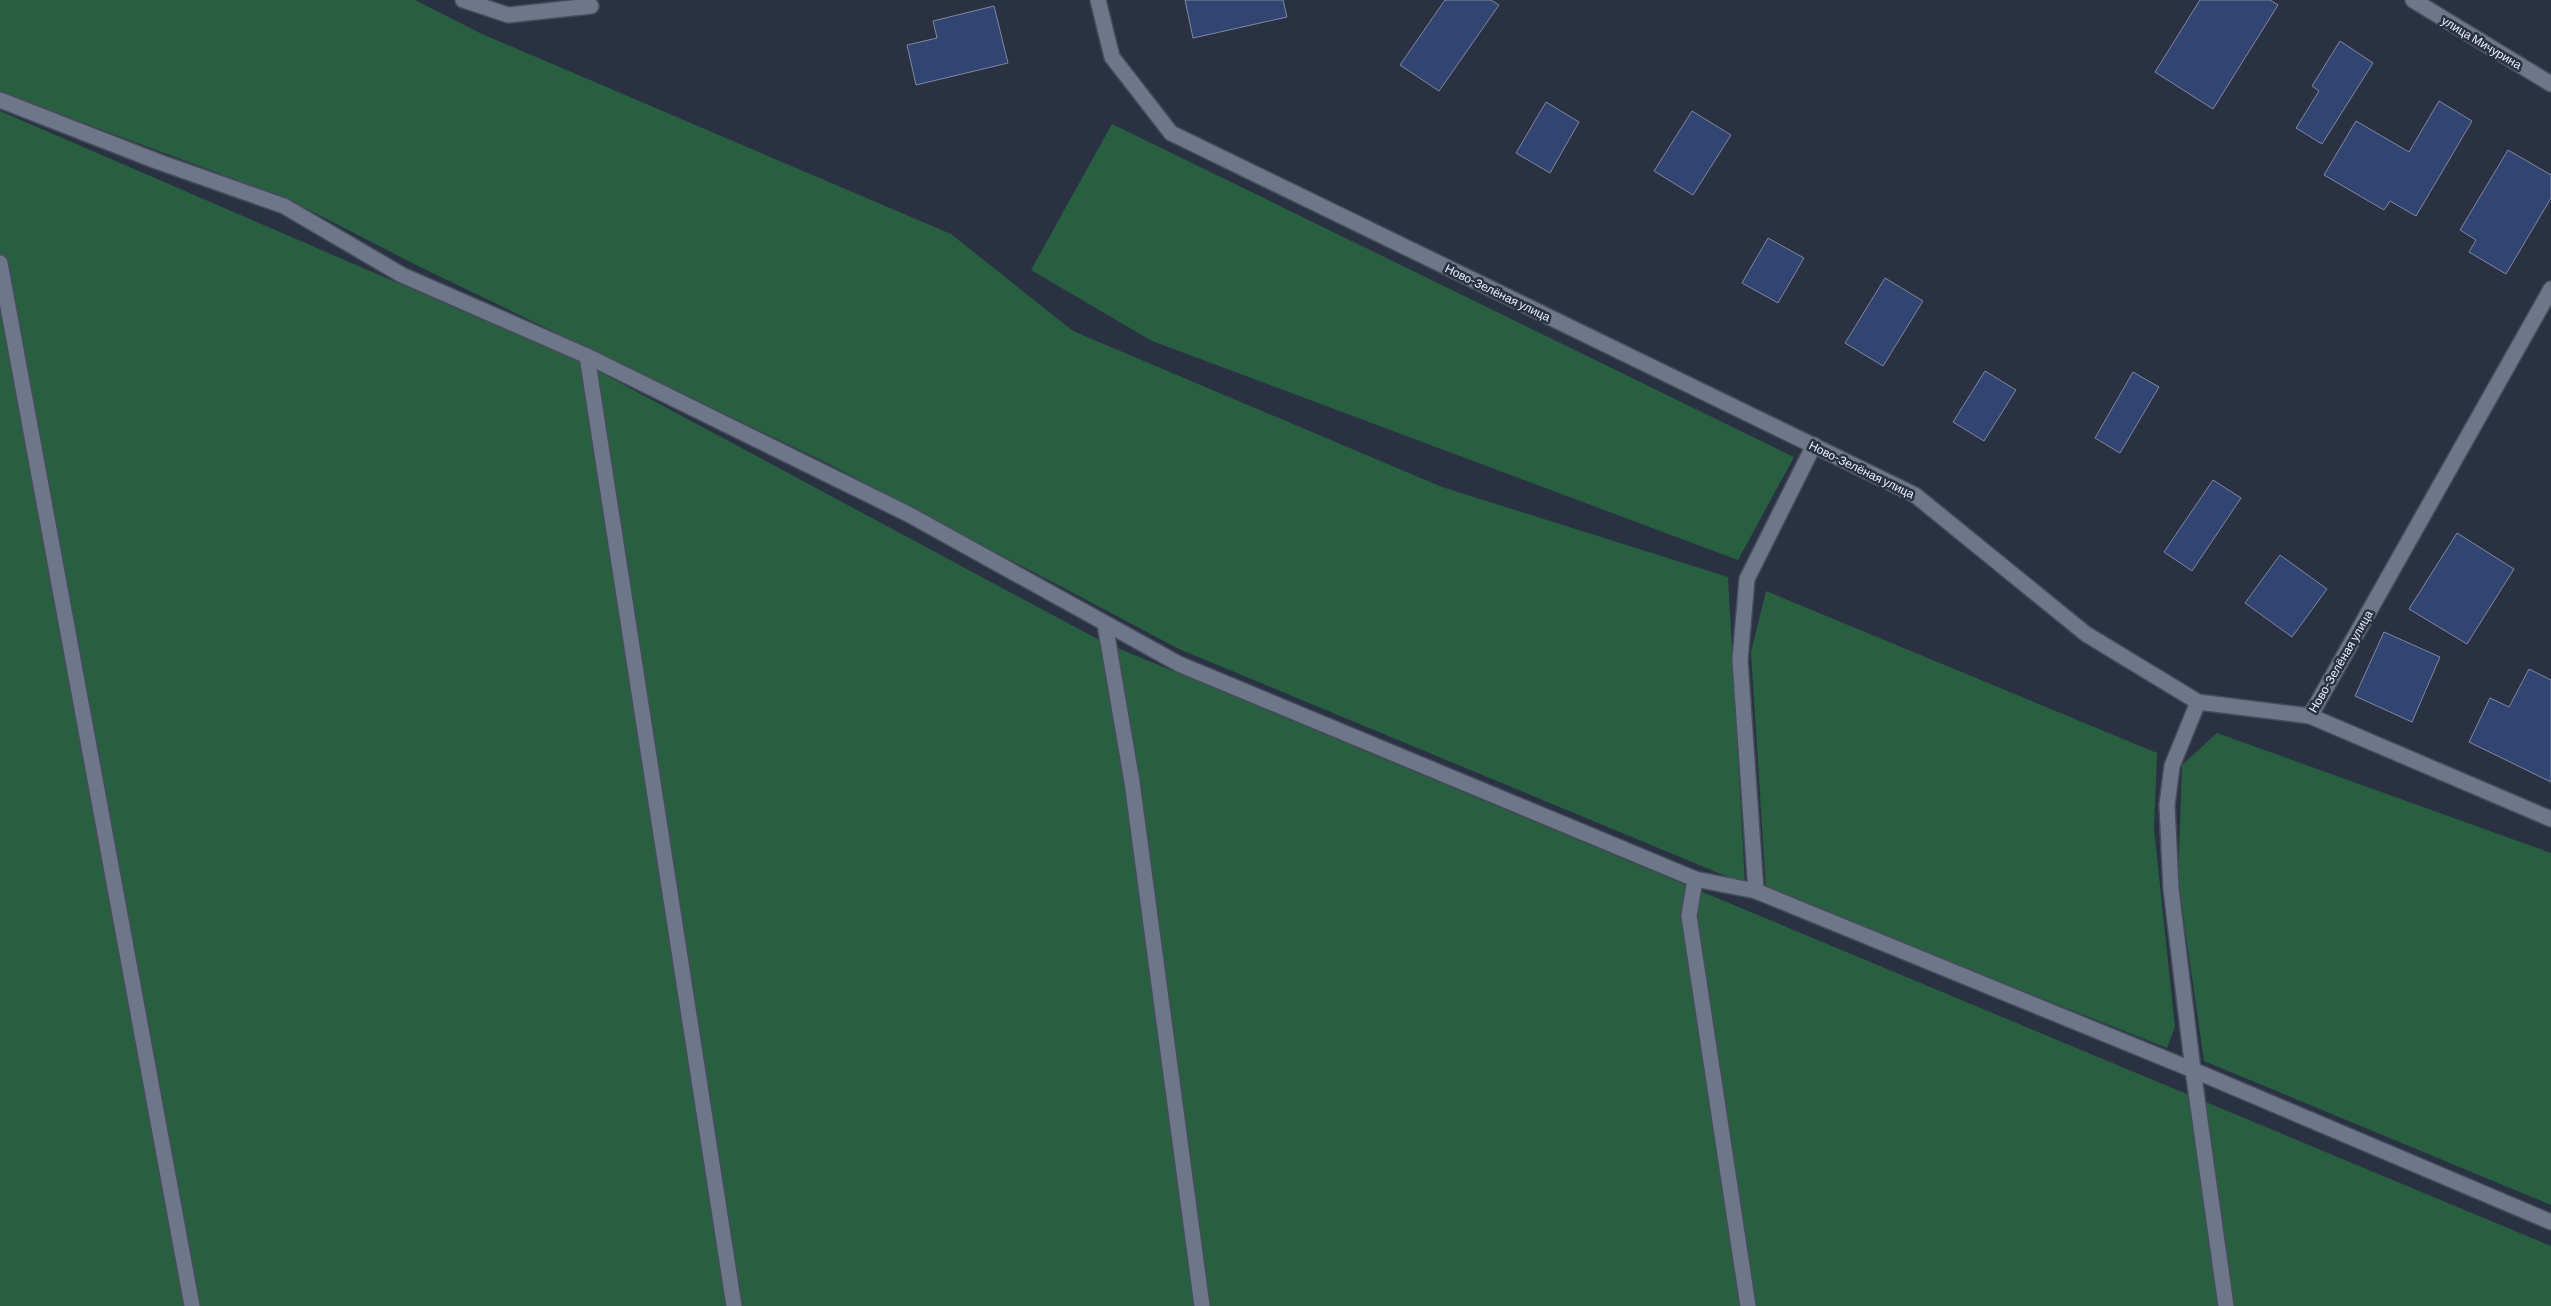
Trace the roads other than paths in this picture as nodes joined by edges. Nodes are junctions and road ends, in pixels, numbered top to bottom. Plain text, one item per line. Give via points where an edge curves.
1 (462, 0) edge
2 (1098, 0) edge
3 (2413, 0) edge
4 (591, 6) dead end
5 (2551, 84) edge
6 (0, 100) edge
7 (0, 264) edge
8 (2551, 289) edge
9 (587, 356) junction
10 (1814, 445) junction
11 (1105, 624) junction
12 (2198, 702) junction
13 (2310, 716) junction
14 (2551, 819) edge
15 (1695, 879) junction
16 (1756, 891) junction
17 (2193, 1070) junction
18 (2551, 1222) edge
19 (192, 1306) edge
20 (734, 1306) edge
21 (1202, 1306) edge
22 (1748, 1306) edge
23 (2226, 1306) edge

1 - 4 street via 508,15
2 - 10 street, Ново-Зелёная улица via 1112,57 1171,133
3 - 5 street, улица Мичурина
6 - 9 street via 284,206 402,275
7 - 19 street
8 - 13 street, Ново-Зелёная улица
9 - 11 street via 908,514
9 - 20 street
10 - 12 street, Ново-Зелёная улица via 1915,495 2086,634
10 - 16 street via 1747,579 1740,660
11 - 15 street via 1179,664
11 - 21 street via 1132,782
12 - 13 street, Ново-Зелёная улица
12 - 17 street via 2172,766 2167,806 2171,889
13 - 14 street
15 - 16 street
15 - 22 street via 1689,916
16 - 17 street
17 - 18 street
17 - 23 street

